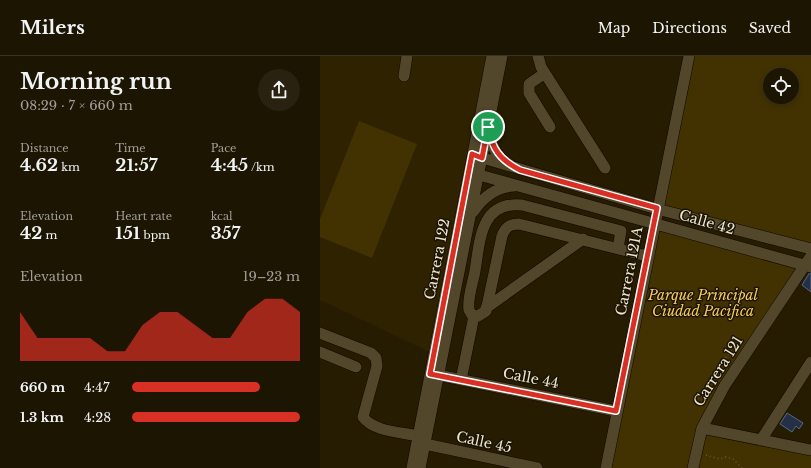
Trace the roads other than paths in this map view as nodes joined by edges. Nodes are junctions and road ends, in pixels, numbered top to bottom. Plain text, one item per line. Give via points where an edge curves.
1 (407, 56) edge
2 (492, 56) edge
3 (502, 56) edge
4 (538, 56) edge
5 (689, 56) edge
6 (545, 73) junction
7 (404, 76) dead end
8 (488, 127) junction
9 (550, 127) dead end
10 (477, 156) junction
11 (605, 168) dead end
12 (520, 170) junction
13 (474, 174) junction
14 (520, 186) junction
15 (657, 208) junction
16 (470, 215) junction
17 (654, 223) junction
18 (583, 240) junction
19 (618, 248) junction
20 (811, 249) edge
21 (647, 256) junction
22 (809, 263) edge
23 (486, 308) junction
24 (474, 316) junction
25 (320, 333) edge
26 (320, 352) edge
27 (811, 362) edge
28 (356, 367) dead end
29 (434, 375) junction
30 (461, 380) junction
31 (616, 411) junction
32 (702, 428) junction
33 (422, 440) junction
34 (761, 440) junction
35 (811, 450) edge
36 (412, 468) edge
37 (420, 468) edge
38 (537, 468) edge
39 (606, 468) edge
40 (693, 468) edge

1 - 7 street
2 - 10 street, Carrera 122
3 - 8 street, Carrera 122
4 - 6 street
5 - 15 street, Carrera 121A
6 - 9 street via 529,84 529,93
6 - 11 street
8 - 10 street, Carrera 122
8 - 12 street via 490,141 497,154 507,164
10 - 12 street
10 - 13 street, Carrera 122
12 - 15 street
13 - 14 street, Calle 42
13 - 16 street, Carrera 122
13 - 29 street, Carrera 122
14 - 16 street via 496,190 486,196
14 - 17 street, Calle 42
15 - 17 street, Carrera 121A
15 - 20 street
16 - 29 street, Carrera 122
17 - 21 street, Carrera 121A
17 - 22 street, Calle 42
18 - 19 street
18 - 23 street
18 - 23 street via 519,224 508,226 502,236
19 - 21 street
19 - 24 street via 621,231 522,205 506,205 499,208 488,218 482,232 468,308
21 - 31 street, Carrera 121A
22 - 32 street, Carrera 121 via 725,385
23 - 24 street via 484,314
24 - 30 street
25 - 33 street, Calle 45 via 376,358 377,366 364,416 368,422
26 - 28 street
27 - 34 street
29 - 30 street, Calle 44
29 - 33 street, Carrera 122
30 - 31 street, Calle 44
31 - 39 street, Carrera 121A
32 - 34 street
32 - 40 street, Carrera 121
33 - 36 street, Carrera 122
33 - 37 street, Carrera 122
33 - 38 street, Calle 45
34 - 35 street

